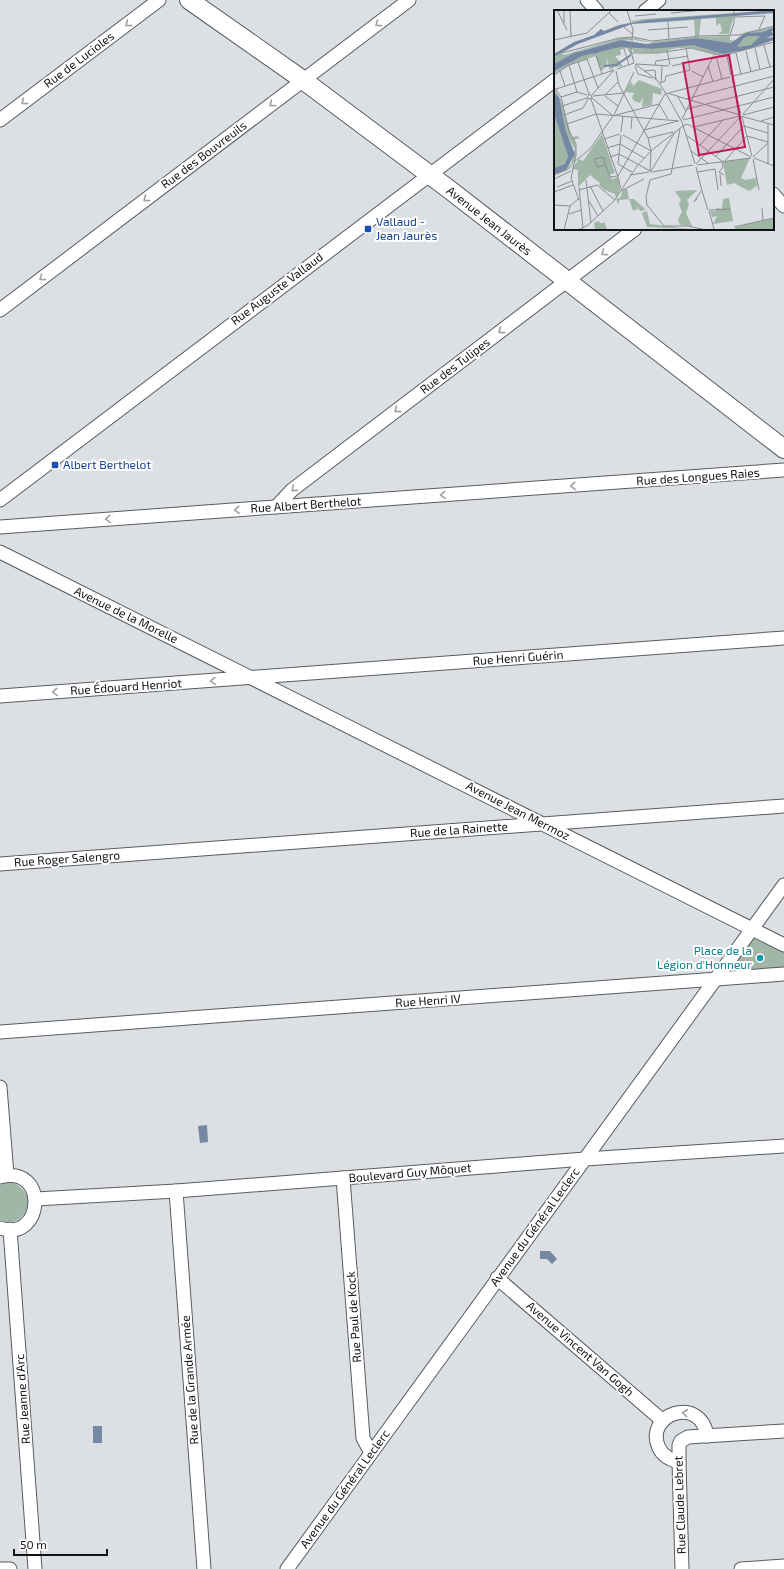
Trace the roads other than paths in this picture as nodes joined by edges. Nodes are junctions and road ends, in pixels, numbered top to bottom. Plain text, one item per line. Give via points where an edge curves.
1 (159, 0) edge
2 (189, 0) edge
3 (409, 0) edge
4 (586, 0) edge
5 (659, 0) edge
6 (596, 10) edge
7 (646, 10) edge
8 (303, 80) junction
9 (554, 81) edge
10 (0, 120) edge
11 (428, 174) junction
12 (774, 195) edge
13 (784, 206) edge
14 (634, 230) edge
15 (567, 281) junction
16 (0, 310) edge
17 (784, 449) edge
18 (784, 470) edge
19 (612, 483) joint
20 (0, 500) edge
21 (276, 507) junction
22 (0, 527) edge
23 (0, 552) edge
24 (784, 638) edge
25 (252, 678) junction
26 (0, 696) edge
27 (784, 806) edge
28 (544, 824) junction
29 (134, 854) joint
30 (0, 864) edge
31 (784, 885) edge
32 (752, 929) junction
33 (784, 945) edge
34 (784, 974) edge
35 (715, 980) junction
36 (0, 1032) edge
37 (0, 1087) edge
38 (784, 1146) edge
39 (585, 1159) junction
40 (3, 1176) edge
41 (343, 1178) junction
42 (176, 1191) junction
43 (36, 1199) junction
44 (5, 1228) edge
45 (497, 1278) junction
46 (663, 1421) junction
47 (784, 1431) edge
48 (707, 1436) junction
49 (371, 1453) junction
50 (679, 1462) junction
51 (784, 1566) edge
52 (0, 1569) edge
53 (10, 1569) edge
54 (35, 1569) edge
55 (204, 1569) edge
56 (287, 1569) edge
57 (682, 1569) edge
58 (741, 1569) edge

1 -> 10 street, Rue de Lucioles
2 - 8 main road, Avenue Jean Jaurès
3 -> 8 street, Rue des Bouvreuils
4 - 6 street
5 - 7 street
8 - 11 main road, Avenue Jean Jaurès
8 -> 16 street, Rue des Bouvreuils
9 - 11 street, Rue Auguste Vallaud
11 - 15 main road, Avenue Jean Jaurès
11 - 20 street, Rue Auguste Vallaud
12 - 13 street
14 -> 15 street, Rue des Tulipes
15 - 17 main road, Avenue Jean Jaurès
15 -> 21 street, Rue des Tulipes via 292,490
18 - 19 street, Rue des Longues Raies
19 -> 21 street, Rue Albert Berthelot
21 -> 22 street, Rue Albert Berthelot
23 - 25 street, Avenue de la Morelle
24 - 25 street, Rue Henri Guérin
25 -> 26 street, Rue Édouard Henriot
25 - 28 street, Avenue Jean Mermoz
27 - 28 street, Rue de la Rainette
28 - 29 street, Rue de la Rainette
28 - 32 street, Avenue Jean Mermoz
29 - 30 street, Rue Roger Salengro
31 - 32 street, Avenue du Général Leclerc
32 - 33 street, Avenue Jean Mermoz
32 - 35 street, Avenue du Général Leclerc
34 - 35 street, Rue Henri IV
35 - 36 street, Rue Henri IV
35 - 39 street, Avenue du Général Leclerc
37 - 40 street
38 - 39 street, Boulevard Guy Môquet
39 - 41 street, Boulevard Guy Môquet
39 - 45 street, Avenue du Général Leclerc
40 - 43 street via 23,1179 29,1184
41 - 42 street, Boulevard Guy Môquet
41 - 49 street, Rue Paul de Kock via 363,1438
42 - 43 street, Boulevard Guy Môquet
42 - 55 street, Rue de la Grande Armée
43 - 44 street via 36,1208 32,1216 23,1225
44 - 54 street, Rue Jeanne d'Arc
45 - 46 street, Avenue Vincent Van Gogh
45 - 49 street, Avenue du Général Leclerc
48 -> 46 street via 702,1421 688,1412 672,1414
46 - 50 street via 657,1436 658,1446 668,1459
47 - 48 street
48 - 50 street, Rue Claude Lebret via 684,1438 680,1441
49 - 56 street, Avenue du Général Leclerc
50 - 57 street, Rue Claude Lebret
51 - 58 street
52 - 53 street

